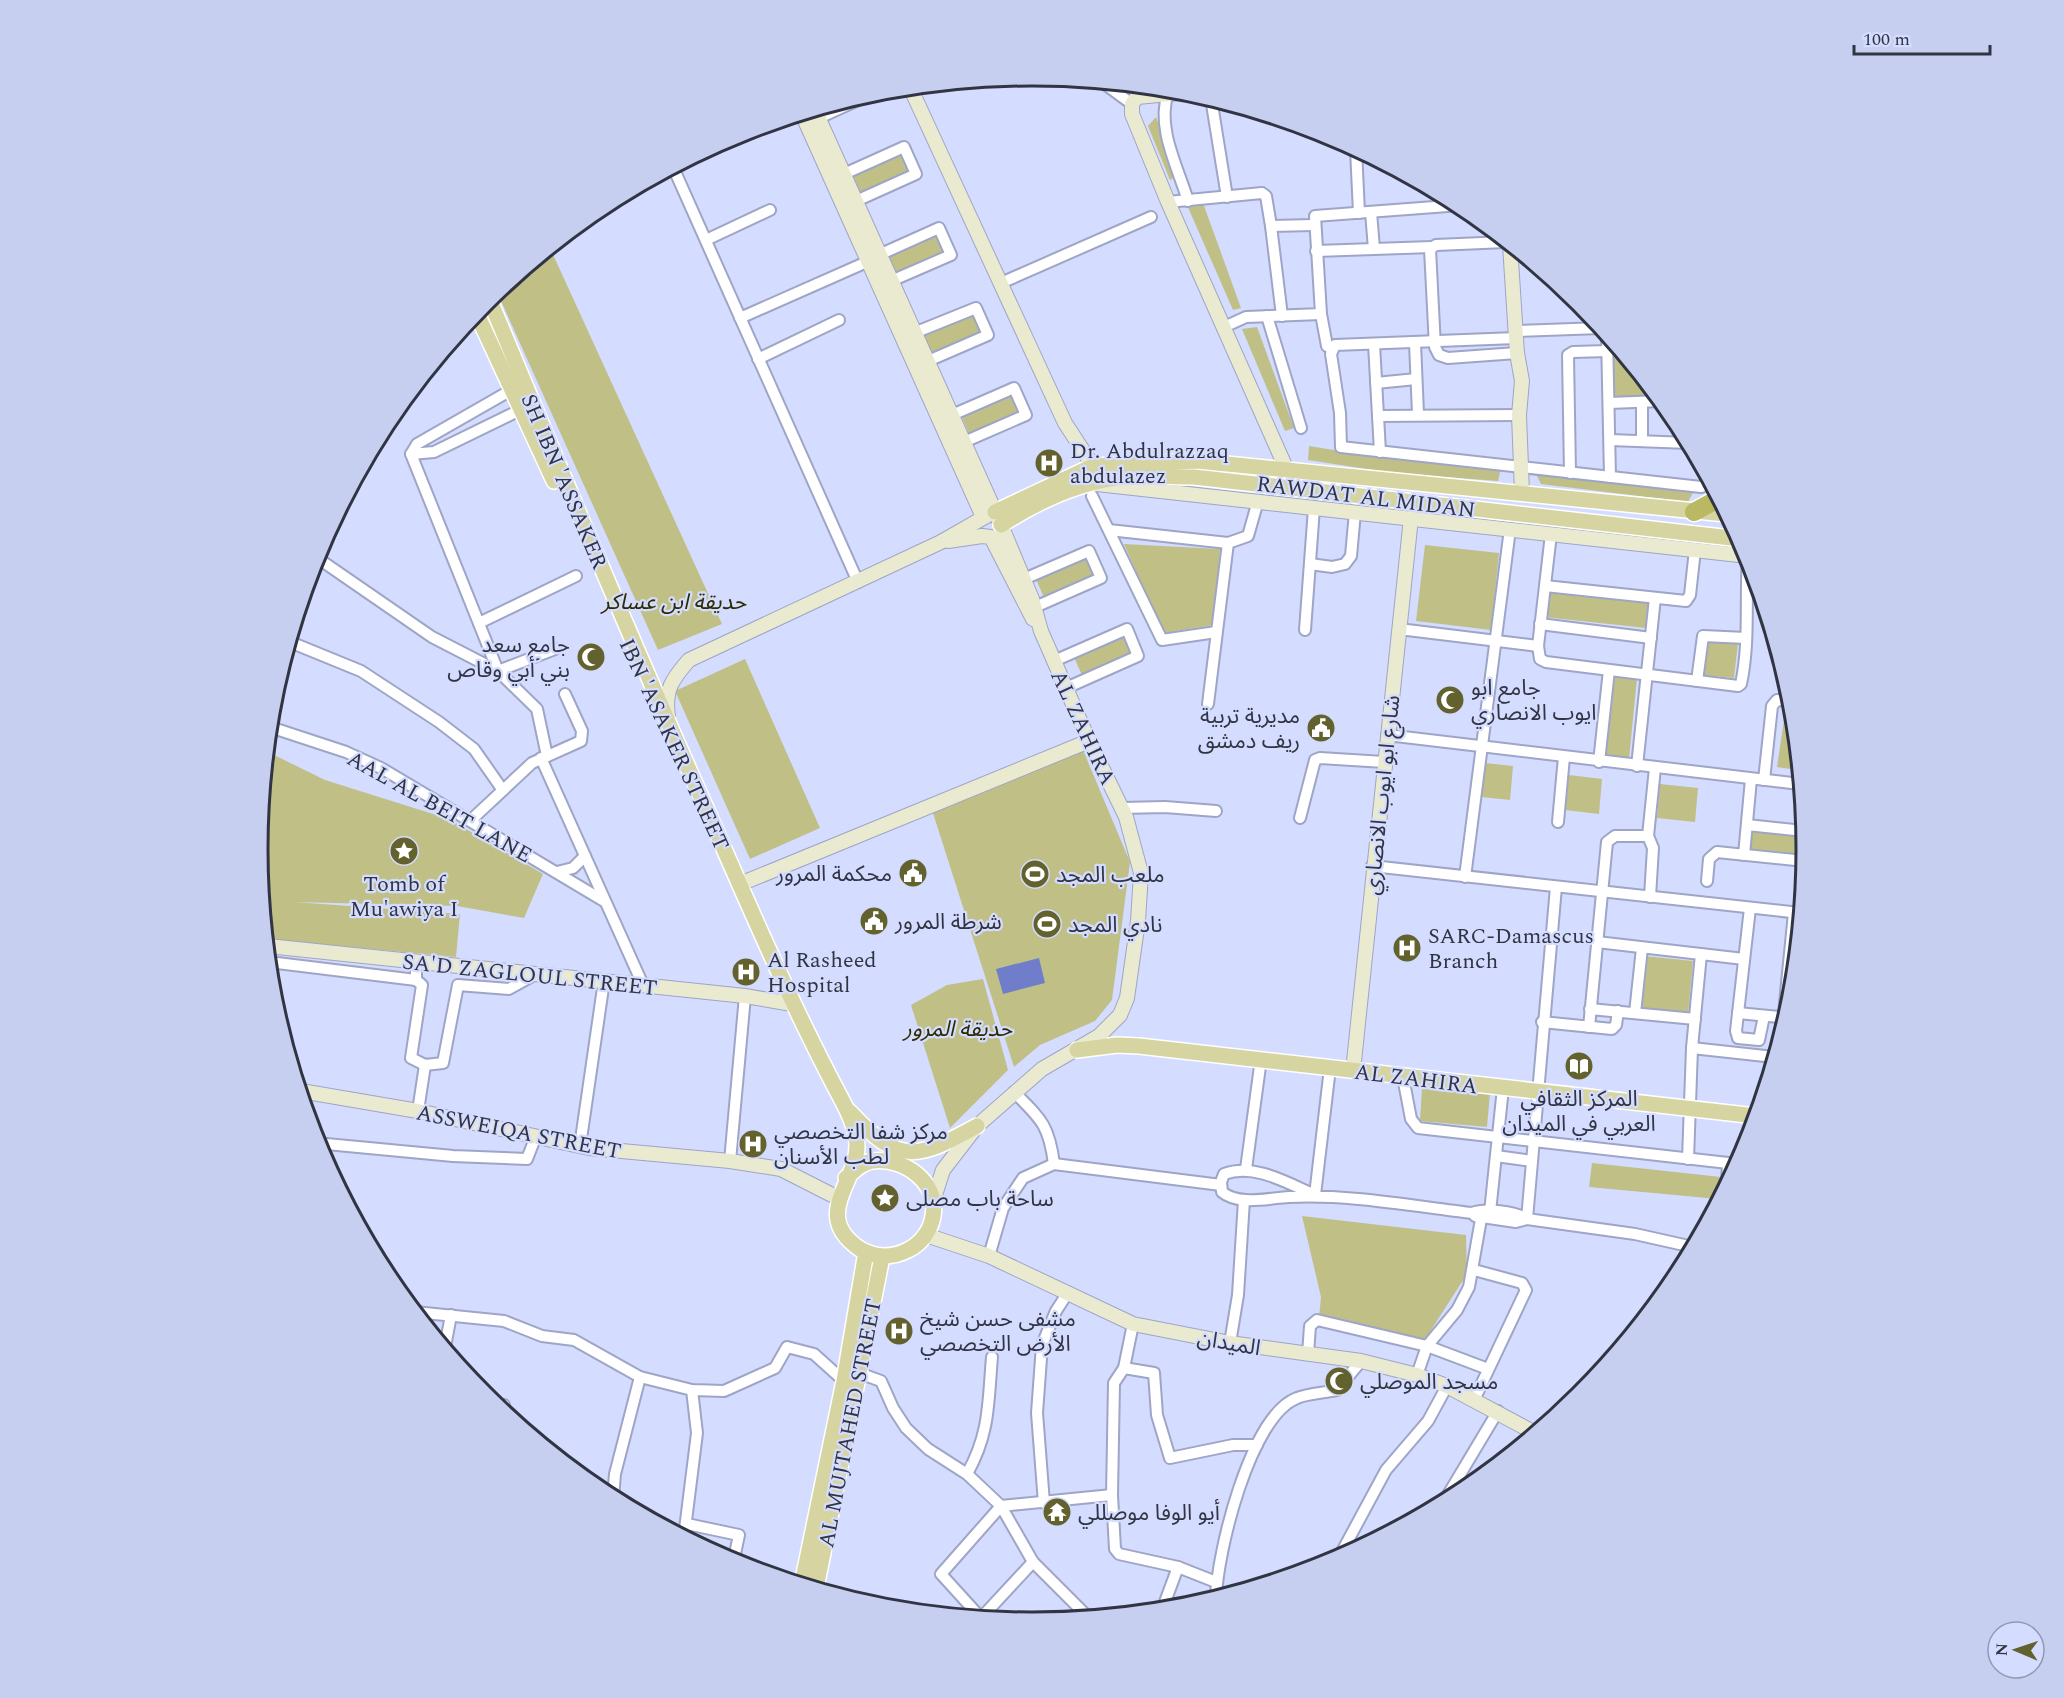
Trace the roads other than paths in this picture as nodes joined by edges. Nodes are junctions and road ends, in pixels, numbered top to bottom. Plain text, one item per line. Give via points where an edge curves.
1 (1117, 90) edge
2 (914, 95) edge
3 (1151, 95) edge
4 (1167, 98) edge
5 (1132, 104) junction
6 (1213, 108) edge
7 (818, 117) edge
8 (805, 121) edge
9 (1356, 158) edge
10 (676, 174) edge
11 (844, 174) junction
12 (1227, 197) junction
13 (856, 201) junction
14 (1188, 201) junction
15 (1168, 202) junction
16 (1444, 206) edge
17 (770, 210) dead end
18 (1371, 212) junction
19 (1359, 213) junction
20 (1151, 217) dead end
21 (1314, 225) junction
22 (1271, 226) junction
23 (706, 240) junction
24 (1493, 240) edge
25 (1493, 243) junction
26 (1497, 243) edge
27 (1432, 247) junction
28 (1374, 249) junction
29 (1316, 251) junction
30 (1511, 254) edge
31 (874, 257) junction
32 (891, 281) junction
33 (1001, 283) junction
34 (493, 308) edge
35 (1321, 314) junction
36 (1267, 316) junction
37 (1282, 316) junction
38 (740, 318) junction
39 (839, 320) dead end
40 (481, 321) edge
41 (1224, 327) junction
42 (1590, 329) edge
43 (914, 333) junction
44 (1516, 335) junction
45 (1434, 342) junction
46 (1415, 343) junction
47 (1374, 344) junction
48 (1332, 349) junction
49 (1608, 351) joint
50 (1517, 353) junction
51 (758, 359) junction
52 (928, 361) junction
53 (1416, 379) junction
54 (1376, 382) junction
55 (513, 389) junction
56 (1650, 401) edge
57 (1642, 402) junction
58 (1609, 403) junction
59 (522, 409) junction
60 (1519, 411) junction
61 (1418, 414) junction
62 (952, 416) junction
63 (1378, 416) junction
64 (1301, 428) dead end
65 (1610, 440) junction
66 (1642, 441) junction
67 (964, 442) junction
68 (1678, 443) edge
69 (414, 449) junction
70 (1380, 452) junction
71 (1093, 466) junction
72 (1286, 468) junction
73 (1521, 468) junction
74 (1570, 473) junction
75 (1610, 477) junction
76 (1703, 486) edge
77 (1090, 490) junction
78 (1522, 493) junction
79 (1258, 501) junction
80 (1314, 508) junction
81 (1716, 510) edge
82 (1355, 512) junction
83 (1694, 512) joint
84 (993, 518) junction
85 (1411, 518) junction
86 (1510, 529) junction
87 (1108, 530) junction
88 (1725, 530) edge
89 (1551, 534) junction
90 (1716, 536) junction
91 (1729, 538) edge
92 (940, 543) junction
93 (1227, 543) junction
94 (1695, 550) junction
95 (1736, 555) edge
96 (325, 563) edge
97 (1310, 564) junction
98 (576, 576) dead end
99 (1024, 579) junction
100 (858, 582) junction
101 (1747, 584) edge
102 (1545, 586) junction
103 (1655, 598) junction
104 (1035, 608) junction
105 (479, 623) junction
106 (1540, 624) junction
107 (1399, 629) junction
108 (1305, 630) dead end
109 (1041, 631) junction
110 (1216, 632) junction
111 (1651, 638) junction
112 (1746, 638) junction
113 (1496, 641) junction
114 (297, 645) edge
115 (1538, 646) junction
116 (555, 649) dead end
117 (1054, 661) junction
118 (1609, 670) junction
119 (498, 671) junction
120 (1647, 675) junction
121 (1697, 681) junction
122 (1066, 688) junction
123 (565, 694) dead end
124 (1781, 699) edge
125 (1208, 704) dead end
126 (278, 730) edge
127 (671, 730) junction
128 (1387, 735) junction
129 (1089, 741) junction
130 (1482, 747) junction
131 (544, 757) junction
132 (1564, 757) junction
133 (1384, 762) junction
134 (1599, 762) junction
135 (1637, 766) junction
136 (1655, 768) junction
137 (1751, 779) junction
138 (1764, 780) junction
139 (1792, 783) edge
140 (502, 789) junction
141 (1122, 808) junction
142 (1216, 811) dead end
143 (1300, 818) dead end
144 (471, 820) junction
145 (1558, 822) dead end
146 (1747, 825) junction
147 (1795, 830) edge
148 (1648, 836) junction
149 (585, 855) junction
150 (1744, 855) junction
151 (1796, 860) edge
152 (1372, 866) junction
153 (557, 872) junction
154 (1465, 877) junction
155 (1707, 881) dead end
156 (740, 884) junction
157 (1556, 887) junction
158 (1602, 892) junction
159 (1650, 897) junction
160 (604, 901) junction
161 (1750, 908) junction
162 (1793, 913) edge
163 (1597, 942) junction
164 (275, 947) edge
165 (1642, 948) junction
166 (1701, 954) junction
167 (1744, 959) junction
168 (277, 963) edge
169 (416, 963) junction
170 (536, 974) junction
171 (416, 980) junction
172 (604, 981) junction
173 (643, 985) junction
174 (745, 996) junction
175 (792, 1004) junction
176 (1590, 1009) junction
177 (1618, 1011) junction
178 (1635, 1013) junction
179 (1738, 1013) junction
180 (1764, 1016) junction
181 (1776, 1017) edge
182 (1695, 1019) junction
183 (1542, 1022) junction
184 (1588, 1027) junction
185 (1692, 1048) junction
186 (1077, 1050) junction
187 (1766, 1056) edge
188 (1261, 1059) junction
189 (425, 1065) junction
190 (1329, 1068) junction
191 (1353, 1071) junction
192 (1403, 1077) junction
193 (1503, 1088) junction
194 (308, 1092) edge
195 (1014, 1092) junction
196 (1539, 1092) junction
197 (846, 1107) junction
198 (1692, 1109) junction
199 (418, 1111) junction
200 (1747, 1115) edge
201 (977, 1126) junction
202 (536, 1136) junction
203 (1498, 1138) junction
204 (1534, 1143) junction
205 (328, 1144) edge
206 (580, 1146) junction
207 (1496, 1156) junction
208 (1688, 1159) junction
209 (730, 1161) junction
210 (1532, 1161) junction
211 (1728, 1163) edge
212 (1054, 1164) junction
213 (1246, 1169) junction
214 (846, 1178) junction
215 (1221, 1185) junction
216 (1316, 1195) junction
217 (838, 1198) junction
218 (1244, 1200) junction
219 (933, 1201) junction
220 (1490, 1212) junction
221 (1477, 1216) junction
222 (1527, 1219) junction
223 (926, 1235) junction
224 (1684, 1245) edge
225 (866, 1252) junction
226 (989, 1256) junction
227 (882, 1257) junction
228 (1474, 1270) junction
229 (1067, 1294) junction
230 (425, 1313) edge
231 (451, 1315) junction
232 (1133, 1324) junction
233 (447, 1338) edge
234 (1230, 1343) junction
235 (1427, 1346) junction
236 (1308, 1354) junction
237 (992, 1357) dead end
238 (1361, 1360) junction
239 (1124, 1368) junction
240 (1488, 1369) junction
241 (859, 1373) junction
242 (1417, 1375) junction
243 (640, 1377) junction
244 (844, 1381) junction
245 (1447, 1386) junction
246 (692, 1390) junction
247 (1474, 1400) junction
248 (1498, 1411) junction
249 (1528, 1429) edge
250 (1257, 1445) junction
251 (967, 1474) junction
252 (1453, 1486) edge
253 (614, 1488) edge
254 (1112, 1495) junction
255 (1044, 1503) junction
256 (1001, 1506) junction
257 (687, 1524) junction
258 (686, 1529) edge
259 (1346, 1545) edge
260 (735, 1552) edge
261 (1033, 1562) junction
262 (1178, 1567) junction
263 (803, 1577) edge
264 (817, 1581) edge
265 (1216, 1582) junction
266 (1216, 1589) edge
267 (1166, 1601) edge
268 (974, 1610) edge
269 (987, 1611) edge
270 (1082, 1611) edge

1 - 5 street
2 - 33 main road
3 - 5 main road via 1137,97
4 - 14 street via 1165,130
5 - 15 main road via 1132,114
6 - 12 street
7 - 11 main road
8 - 31 main road
9 - 19 street
10 - 23 street
11 - 13 main road
11 - 13 street via 904,147 916,174
12 - 14 street
12 - 22 street via 1264,194
13 - 31 main road
14 - 15 street
15 - 41 main road
16 - 18 street
17 - 23 street
18 - 19 street
18 - 28 street
19 - 21 street via 1320,214 1315,216
20 - 33 street
21 - 22 street
21 - 29 street
22 - 37 street
23 - 38 street
24 - 25 street
25 - 26 street
25 - 27 street
27 - 28 street
27 - 45 street via 1429,254
28 - 29 street
29 - 35 street
30 - 44 main road
31 - 32 main road
31 - 32 street via 939,228 951,255
31 - 38 street
31 - 84 main road
32 - 43 main road
33 - 71 main road via 1065,423
34 - 127 main road, SH IBN 'ASSAKER
35 - 37 street
35 - 48 street via 1327,346
36 - 37 street
36 - 41 street via 1246,317
36 - 64 street
38 - 51 street
39 - 51 street
40 - 55 main road, IBN 'ASAKER STREET
41 - 72 main road
42 - 44 street
43 - 52 main road
43 - 52 street via 976,308 988,335
44 - 45 street
44 - 50 main road
45 - 46 street
45 - 50 street via 1439,355 1448,358
46 - 47 street
46 - 53 street
47 - 48 street via 1335,345
47 - 54 street
48 - 70 street via 1341,447
49 - 58 street
49 - 74 street via 1573,352 1567,357
50 - 60 main road via 1522,381
51 - 100 street
52 - 62 main road
53 - 54 street
53 - 61 street
54 - 63 street
55 - 59 main road, IBN 'ASAKER STREET
55 - 69 street
56 - 57 street
57 - 58 street
57 - 66 street
58 - 65 street
59 - 69 street via 434,452
59 - 127 main road, IBN 'ASAKER STREET via 658,714
60 - 61 street
60 - 73 main road
61 - 63 street
62 - 67 main road
62 - 67 street via 1014,387 1026,415
63 - 70 street
65 - 66 street
65 - 75 street
66 - 68 street
67 - 84 main road
69 - 105 street
70 - 73 street
71 - 72 main road, RAWDAT AL MIDAN via 1197,461
71 - 84 main road, RAWDAT AL MIDAN
72 - 78 main road, RAWDAT AL MIDAN
73 - 74 street
73 - 78 main road
74 - 75 street
75 - 76 street
77 - 79 main road
77 - 84 main road, RAWDAT AL MIDAN via 1045,499
77 - 87 street
77 - 90 main road, RAWDAT AL MIDAN via 1124,477 1194,477
78 - 83 main road, RAWDAT AL MIDAN
79 - 80 main road
79 - 93 street via 1248,536
80 - 82 main road
80 - 97 street
81 - 83 highway
82 - 85 main road
82 - 97 street via 1351,556 1345,564
84 - 92 main road
84 - 99 main road, AL ZAHIRA
85 - 86 main road
85 - 107 main road, شارع ابو ايوب الانصاري
86 - 89 main road
86 - 113 street
87 - 93 street
87 - 110 street via 1162,640
88 - 90 main road
89 - 94 main road
89 - 102 street
90 - 91 main road, RAWDAT AL MIDAN
92 - 100 main road
92 - 109 main road, AL ZAHIRA via 991,537
93 - 110 street
94 - 95 main road
94 - 103 street via 1688,600
96 - 119 street via 432,637
97 - 108 street
98 - 105 street
99 - 104 main road, AL ZAHIRA
99 - 104 street via 1089,551 1101,578
100 - 127 main road via 689,660 673,677 668,690
101 - 112 street
102 - 103 street
102 - 106 street
103 - 111 street
104 - 109 main road, AL ZAHIRA
105 - 119 street
106 - 111 street
106 - 115 street
107 - 113 street
107 - 128 main road, شارع ابو ايوب الانصاري
109 - 117 main road, AL ZAHIRA
110 - 125 street
111 - 120 street
112 - 121 street via 1703,636
112 - 121 street via 1740,685
113 - 115 street
113 - 130 street
114 - 140 street via 361,670 439,722 474,749
115 - 118 street via 1538,656 1546,662
116 - 119 street
117 - 122 main road, AL ZAHIRA
117 - 122 street via 1126,629 1138,656
118 - 120 street
118 - 134 street
119 - 131 street via 537,709
120 - 121 street
120 - 135 street
122 - 129 main road, AL ZAHIRA
123 - 131 street via 583,737 577,744
124 - 138 street via 1772,706
126 - 144 street, AAL AL BEIT LANE via 364,760
127 - 156 main road, IBN 'ASAKER STREET
128 - 130 street
128 - 133 main road, شارع ابو ايوب الانصاري
129 - 141 main road, AL ZAHIRA
129 - 156 main road
130 - 132 street
130 - 154 street
131 - 140 street via 523,769
131 - 149 street
132 - 134 street
132 - 145 street
133 - 143 street via 1315,760
133 - 152 main road, شارع ابو ايوب الانصاري
134 - 135 street
135 - 136 street
136 - 137 street
136 - 148 street
137 - 138 street
137 - 146 street
138 - 139 street
140 - 144 street
141 - 142 street
141 - 186 main road, AL ZAHIRA via 1142,873 1127,998 1111,1026
144 - 153 street, AAL AL BEIT LANE
146 - 147 street
146 - 150 street
148 - 158 street via 1609,839
148 - 159 street via 1653,848
149 - 153 street via 573,868
149 - 160 street
150 - 151 street
150 - 155 street via 1712,854
152 - 154 street
152 - 191 main road, شارع ابو ايوب الانصاري
153 - 160 street, AAL AL BEIT LANE
154 - 157 street
156 - 175 main road, IBN 'ASAKER STREET
157 - 158 street
157 - 183 street
158 - 159 street
158 - 163 street
159 - 161 street
160 - 173 street
161 - 162 street
161 - 167 street
163 - 165 street
163 - 176 street
164 - 169 main road, SA'D ZAGLOUL STREET
165 - 166 street
165 - 178 street
166 - 167 street
166 - 182 street
167 - 179 street
168 - 171 street
169 - 170 main road, SA'D ZAGLOUL STREET
169 - 171 street
170 - 172 main road, SA'D ZAGLOUL STREET
170 - 189 street via 509,988 459,985 443,1063
171 - 189 street via 422,985 411,1058
172 - 173 main road, SA'D ZAGLOUL STREET
172 - 206 street
173 - 174 main road, SA'D ZAGLOUL STREET
174 - 175 main road, SA'D ZAGLOUL STREET
174 - 209 street
175 - 197 main road, IBN 'ASAKER STREET
176 - 177 street
176 - 184 street
177 - 178 street
177 - 184 street via 1612,1029
178 - 182 street
179 - 180 street
179 - 180 street via 1736,1034 1742,1040 1760,1039
180 - 181 street
182 - 185 street
183 - 184 street
183 - 196 street
185 - 187 street
185 - 198 street
186 - 188 main road, AL ZAHIRA via 1134,1046
186 - 195 main road, AL ZAHIRA via 1053,1062
188 - 190 main road, AL ZAHIRA
188 - 213 street
189 - 199 street
190 - 191 main road, AL ZAHIRA
190 - 216 street
191 - 192 main road, AL ZAHIRA
192 - 193 main road, AL ZAHIRA
192 - 203 street via 1415,1126
193 - 196 main road, AL ZAHIRA
193 - 203 street
194 - 199 main road, ASSWEIQA STREET
195 - 201 main road, AL ZAHIRA
195 - 212 street via 1043,1121
196 - 198 main road, AL ZAHIRA
196 - 204 street
197 - 201 main road via 874,1138 905,1152 936,1149
197 - 214 main road, IBN 'ASAKER STREET via 857,1148
198 - 200 main road, AL ZAHIRA
198 - 208 street
199 - 202 main road, ASSWEIQA STREET
201 - 219 main road, AL ZAHIRA via 943,1170
202 - 205 street via 527,1159
202 - 206 main road, ASSWEIQA STREET
203 - 204 street
203 - 207 street
204 - 208 street
204 - 210 street
206 - 209 main road, ASSWEIQA STREET
207 - 210 street
207 - 220 street
208 - 211 street
209 - 217 main road, ASSWEIQA STREET via 781,1169
210 - 222 street
212 - 215 street
212 - 226 street via 1023,1178 1003,1208
213 - 215 street via 1224,1174
213 - 216 street
214 - 217 main road
214 - 219 main road via 872,1161 899,1164 926,1183
215 - 218 street via 1228,1197
216 - 218 street
216 - 221 street
217 - 225 main road via 843,1230 852,1244
218 - 234 street via 1238,1295
219 - 223 main road via 933,1217
220 - 221 street
220 - 222 street
221 - 222 street via 1516,1222
221 - 228 street
222 - 224 street
223 - 226 main road, الميدان
223 - 227 main road via 899,1255
225 - 227 main road
225 - 244 main road, AL MUJTAHED STREET
226 - 229 main road, الميدان
227 - 241 main road, AL MUJTAHED STREET
228 - 235 street via 1457,1310
228 - 240 street via 1522,1283 1526,1290
229 - 232 main road, الميدان
229 - 255 street via 1042,1344 1037,1413
230 - 231 street
231 - 233 street
231 - 243 street via 504,1321 542,1336 574,1340
232 - 234 main road, الميدان
232 - 239 street
234 - 236 main road, الميدان
235 - 236 street via 1317,1320 1310,1326
235 - 240 street
235 - 242 street
236 - 238 main road, الميدان
237 - 251 street via 985,1435
238 - 242 main road, الميدان
238 - 250 street via 1337,1390 1295,1398
239 - 250 street via 1154,1373 1157,1415 1170,1458 1233,1445
239 - 254 street via 1114,1383
240 - 247 street
241 - 251 street via 881,1381 906,1428 928,1449
241 - 264 main road, AL MUJTAHED STREET
242 - 245 main road, الميدان
243 - 246 street
243 - 253 street
244 - 246 street via 814,1354 787,1347 776,1368 724,1391
244 - 263 main road, AL MUJTAHED STREET
245 - 247 main road, الميدان
245 - 259 street via 1428,1421 1386,1470
246 - 257 street via 697,1433
247 - 248 main road, الميدان
248 - 249 main road, الميدان
248 - 252 street
250 - 265 street via 1225,1532
251 - 256 street
254 - 255 street
254 - 262 street via 1115,1549 1119,1554
255 - 256 street
256 - 261 street
256 - 268 street via 941,1574
257 - 258 street
257 - 260 street via 739,1535
261 - 269 street
261 - 270 street
262 - 265 street
262 - 267 street
265 - 266 street

